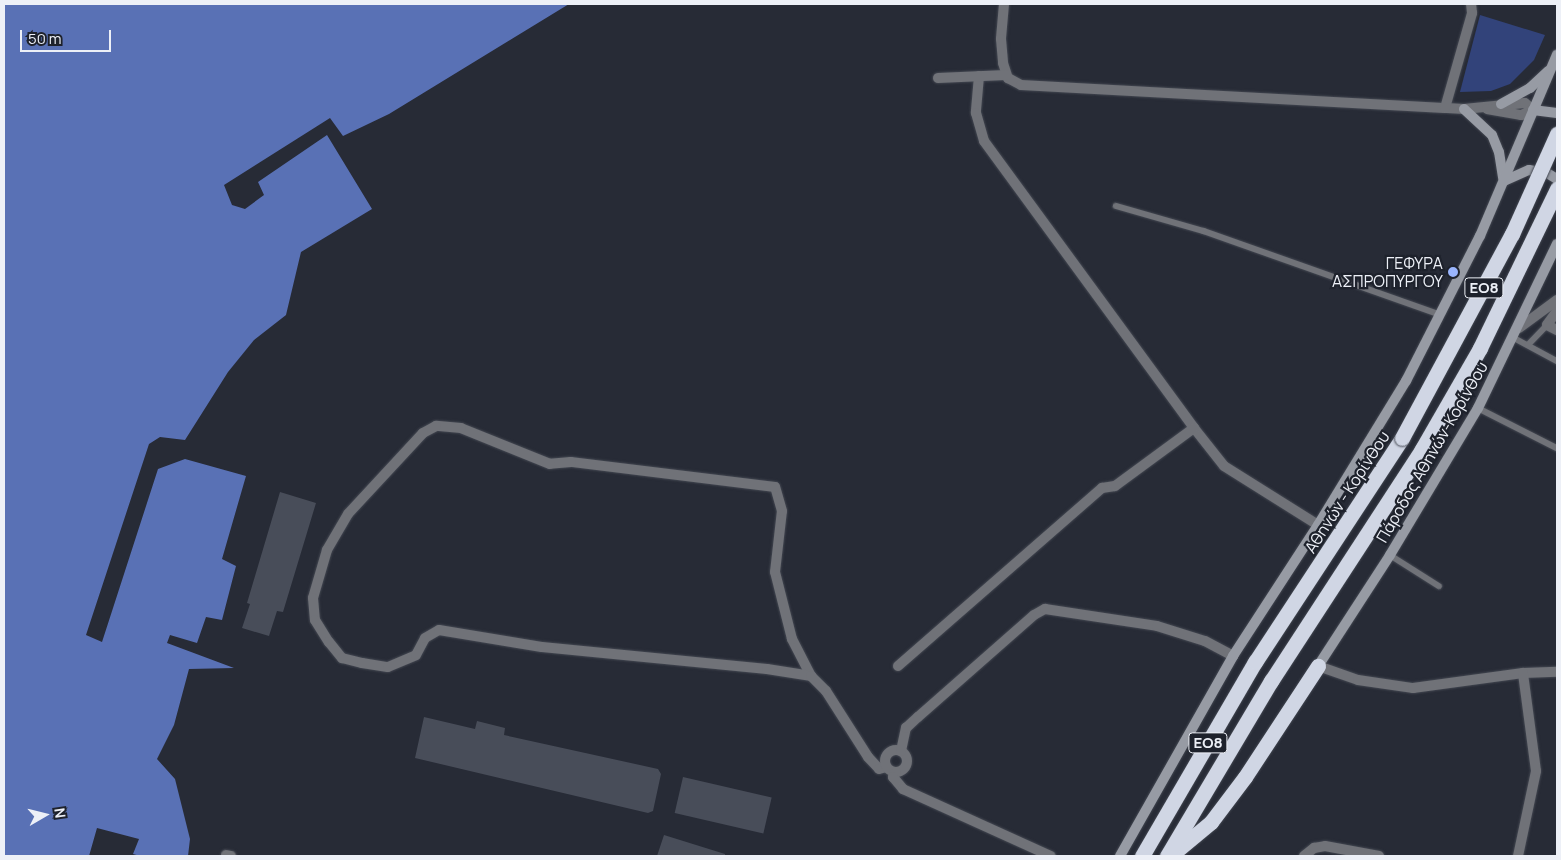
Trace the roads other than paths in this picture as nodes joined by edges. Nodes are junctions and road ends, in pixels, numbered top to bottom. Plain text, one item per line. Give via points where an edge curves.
1 (1004, 4) edge
2 (1471, 4) edge
3 (1556, 57) edge
4 (1006, 75) junction
5 (979, 76) junction
6 (938, 78) dead end
7 (1501, 104) junction
8 (1445, 108) junction
9 (1464, 109) junction
10 (1486, 109) junction
11 (1534, 110) junction
12 (1557, 113) edge
13 (1557, 134) edge
14 (1557, 179) edge
15 (1503, 182) junction
16 (1557, 189) edge
17 (1116, 206) dead end
18 (1557, 244) edge
19 (1557, 300) edge
20 (1557, 311) edge
21 (1441, 315) junction
22 (1547, 325) junction
23 (1557, 330) edge
24 (1516, 333) junction
25 (1528, 345) junction
26 (1557, 361) edge
27 (1478, 408) junction
28 (1194, 428) junction
29 (1557, 448) edge
30 (1318, 525) junction
31 (1390, 555) junction
32 (1439, 586) dead end
33 (1233, 656) junction
34 (898, 666) dead end
35 (1318, 666) junction
36 (1557, 672) edge
37 (1523, 673) junction
38 (811, 676) junction
39 (901, 751) junction
40 (882, 768) junction
41 (896, 777) junction
42 (1051, 856) edge
43 (1120, 856) edge
44 (1142, 856) edge
45 (1169, 856) edge
46 (1304, 856) edge
47 (1379, 856) edge
48 (1518, 856) edge

1 - 4 street via 1001,44
2 - 8 street via 1472,13
3 - 7 main road via 1530,88
3 - 11 main road
4 - 5 street
4 - 8 street via 1012,81 1026,85
5 - 6 street
5 - 28 street via 976,113 984,141
7 - 10 street
7 - 11 street via 1525,103
8 - 9 street
9 - 10 street
9 - 15 main road via 1484,125 1497,145
10 - 11 street via 1521,115
11 - 12 main road
11 - 15 main road
13 - 44 highway, Αθηνών - Κορίνθου / ΕΟ8, bridge via 1508,242 1402,438 1255,662
14 - 15 main road via 1547,173 1529,170
15 - 21 main road
16 - 45 highway, ΕΟ8 via 1480,348 1422,449 1266,688
17 - 21 lane via 1204,231
18 - 24 main road, Πάροδος Αθηνών-Κορίνθου
19 - 24 street
20 - 22 street
21 - 30 main road via 1406,381
22 - 23 street
22 - 25 lane
24 - 25 lane
24 - 27 main road, Πάροδος Αθηνών-Κορίνθου
25 - 26 lane
27 - 29 lane
27 - 31 main road, Πάροδος Αθηνών-Κορίνθου
28 - 30 street via 1224,466
28 - 34 street via 1115,486 1102,488
30 - 33 main road
31 - 32 lane
31 - 35 main road, Πάροδος Αθηνών-Κορίνθου
33 - 39 street via 1205,641 1157,626 1045,609 918,716 906,728
33 - 43 main road
35 - 37 street via 1353,678 1413,688
35 - 45 highway via 1245,777 1211,822
36 - 37 street
37 - 48 street via 1536,771
38 - 38 street via 542,646 439,630 424,638 416,654 388,667 362,663 342,658 328,642 315,620 313,598 327,550 348,514 423,433 436,426 461,428 550,464 580,463 775,487 782,511 775,572 792,639
38 - 40 street via 826,691
39 - 40 street via 888,753
39 - 41 street via 907,764
40 - 41 street
41 - 42 street via 903,789
46 - 47 street via 1314,848 1328,846

